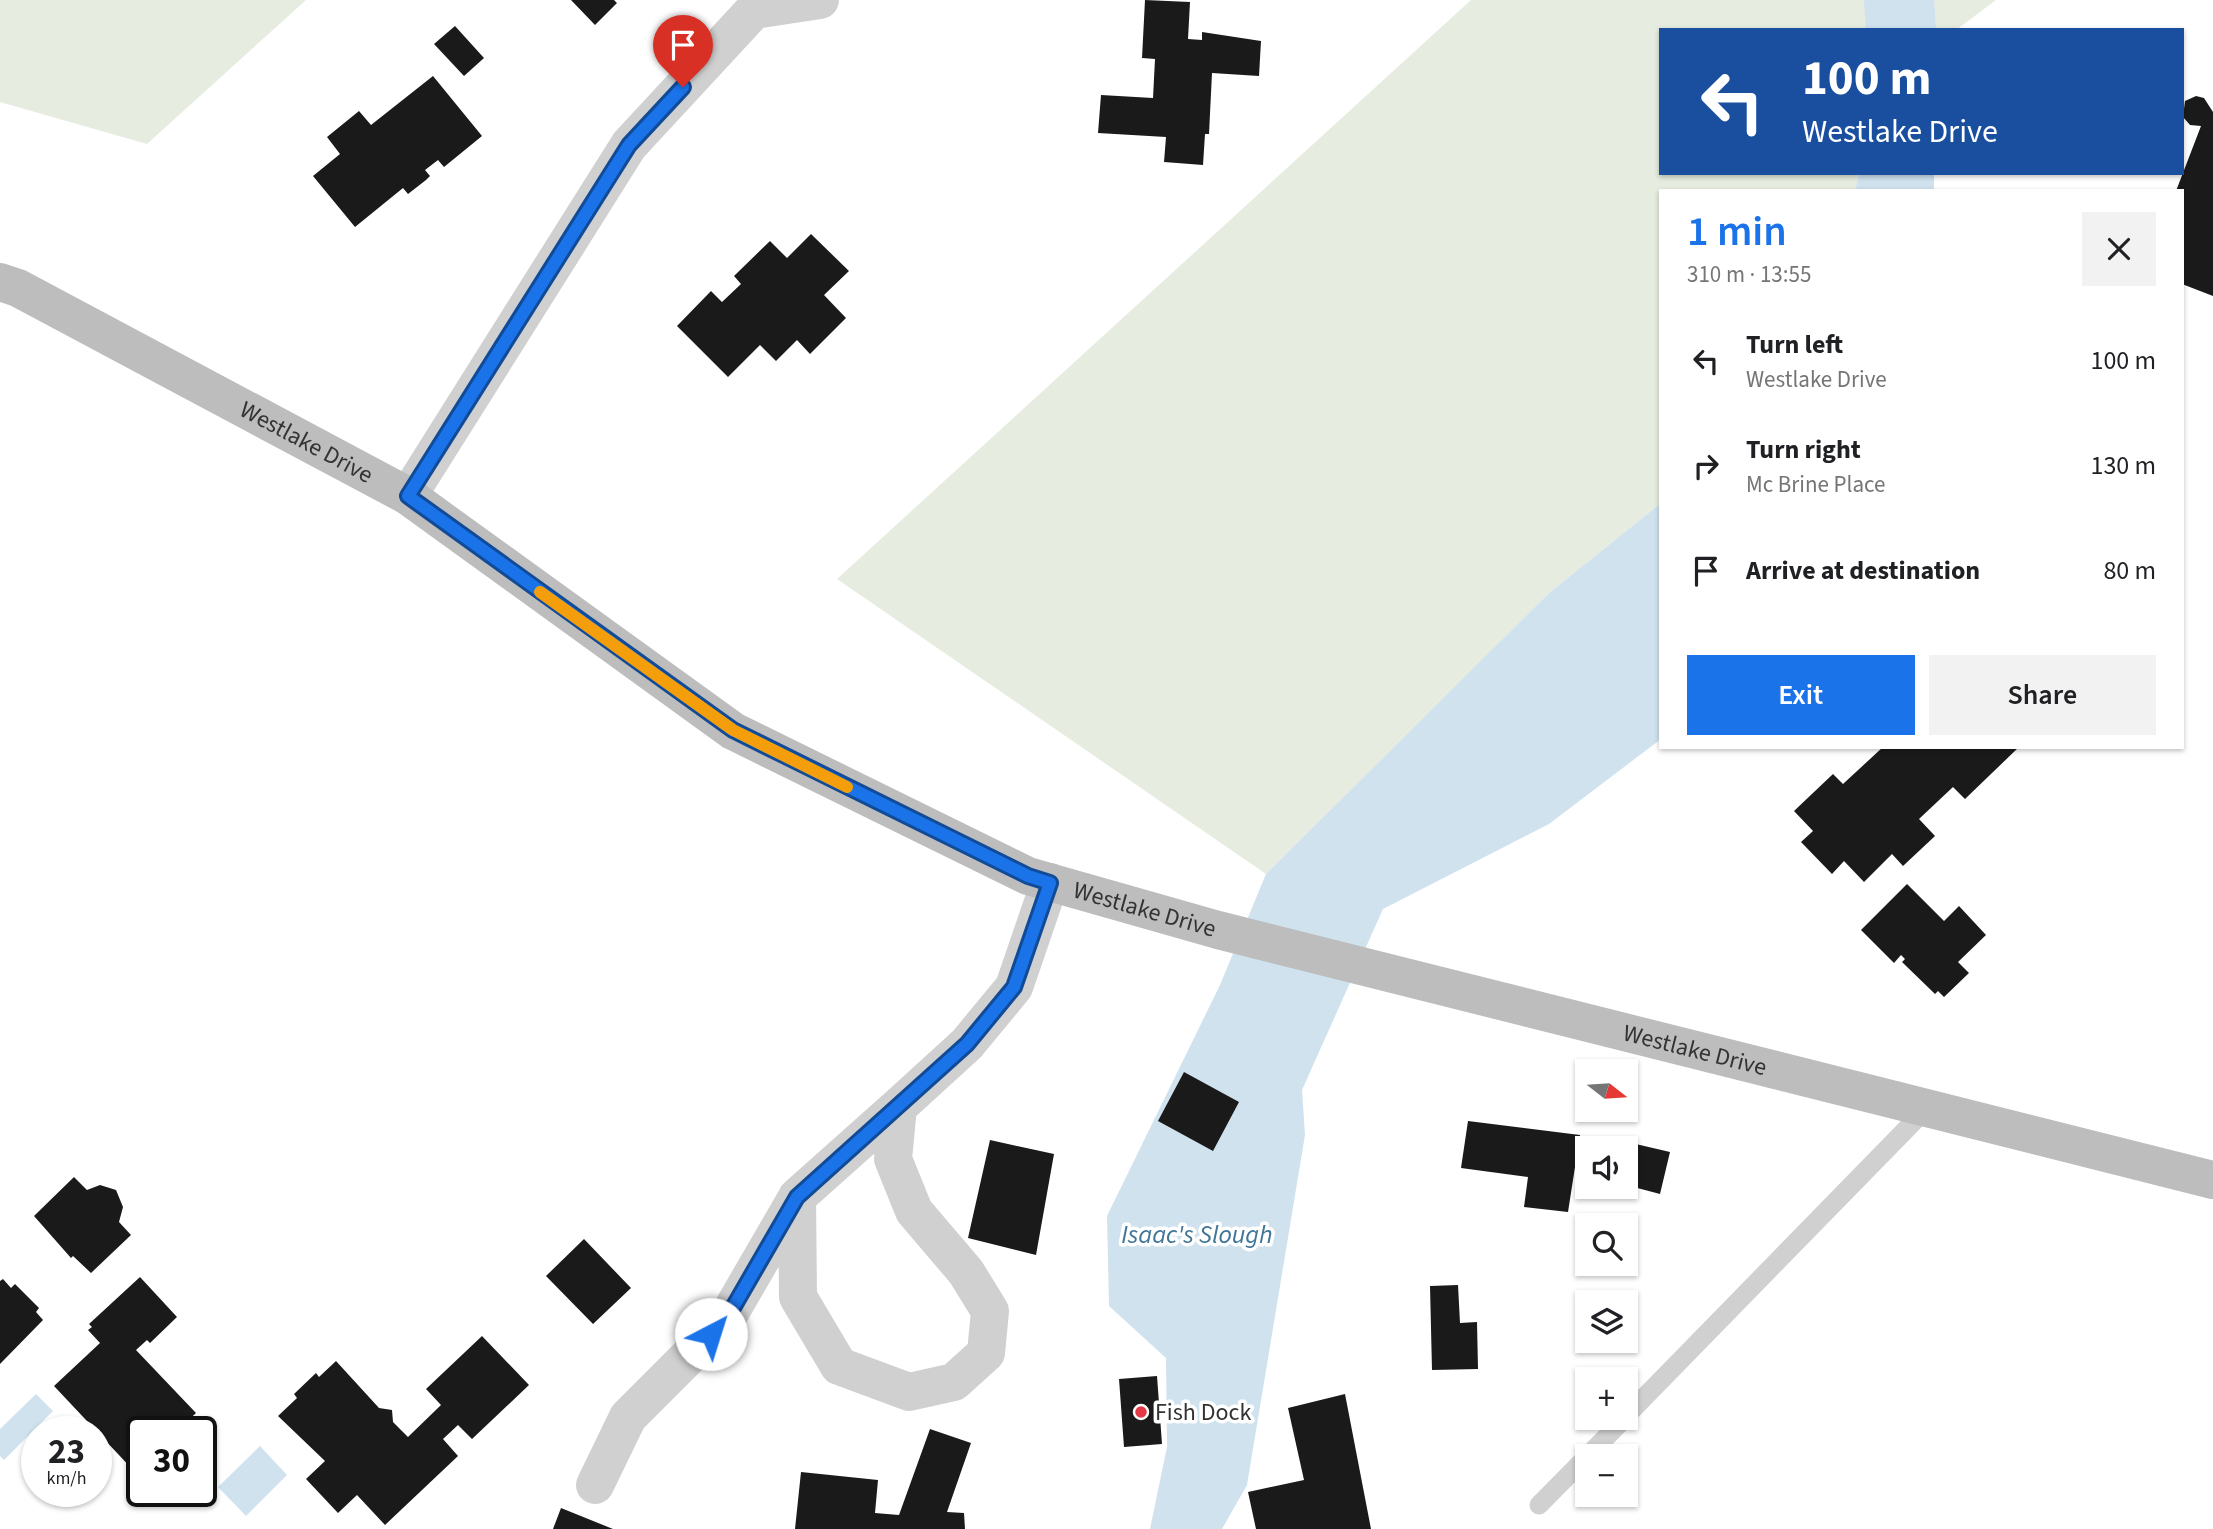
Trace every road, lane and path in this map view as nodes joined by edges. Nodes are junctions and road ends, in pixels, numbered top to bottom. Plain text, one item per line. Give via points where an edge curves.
1 (820, 0) edge
2 (0, 282) edge
3 (408, 496) junction
4 (1050, 883) junction
5 (898, 1107) junction
6 (1926, 1110) junction
7 (2213, 1180) edge
8 (797, 1197) junction
9 (1638, 1404) edge
10 (1612, 1430) edge
11 (595, 1485) dead end
12 (1539, 1505) dead end

1 - 3 street via 754,10 629,145
2 - 3 street, Westlake Drive
3 - 4 street, Westlake Drive via 733,730
4 - 5 street via 1014,987 967,1044
4 - 6 street, Westlake Drive
5 - 8 street
5 - 8 street via 893,1159 914,1211 966,1272 990,1311 986,1353 954,1382 909,1392 839,1366 798,1297
6 - 7 street, Westlake Drive
6 - 9 lane
8 - 11 street via 727,1318 628,1417
10 - 12 lane

